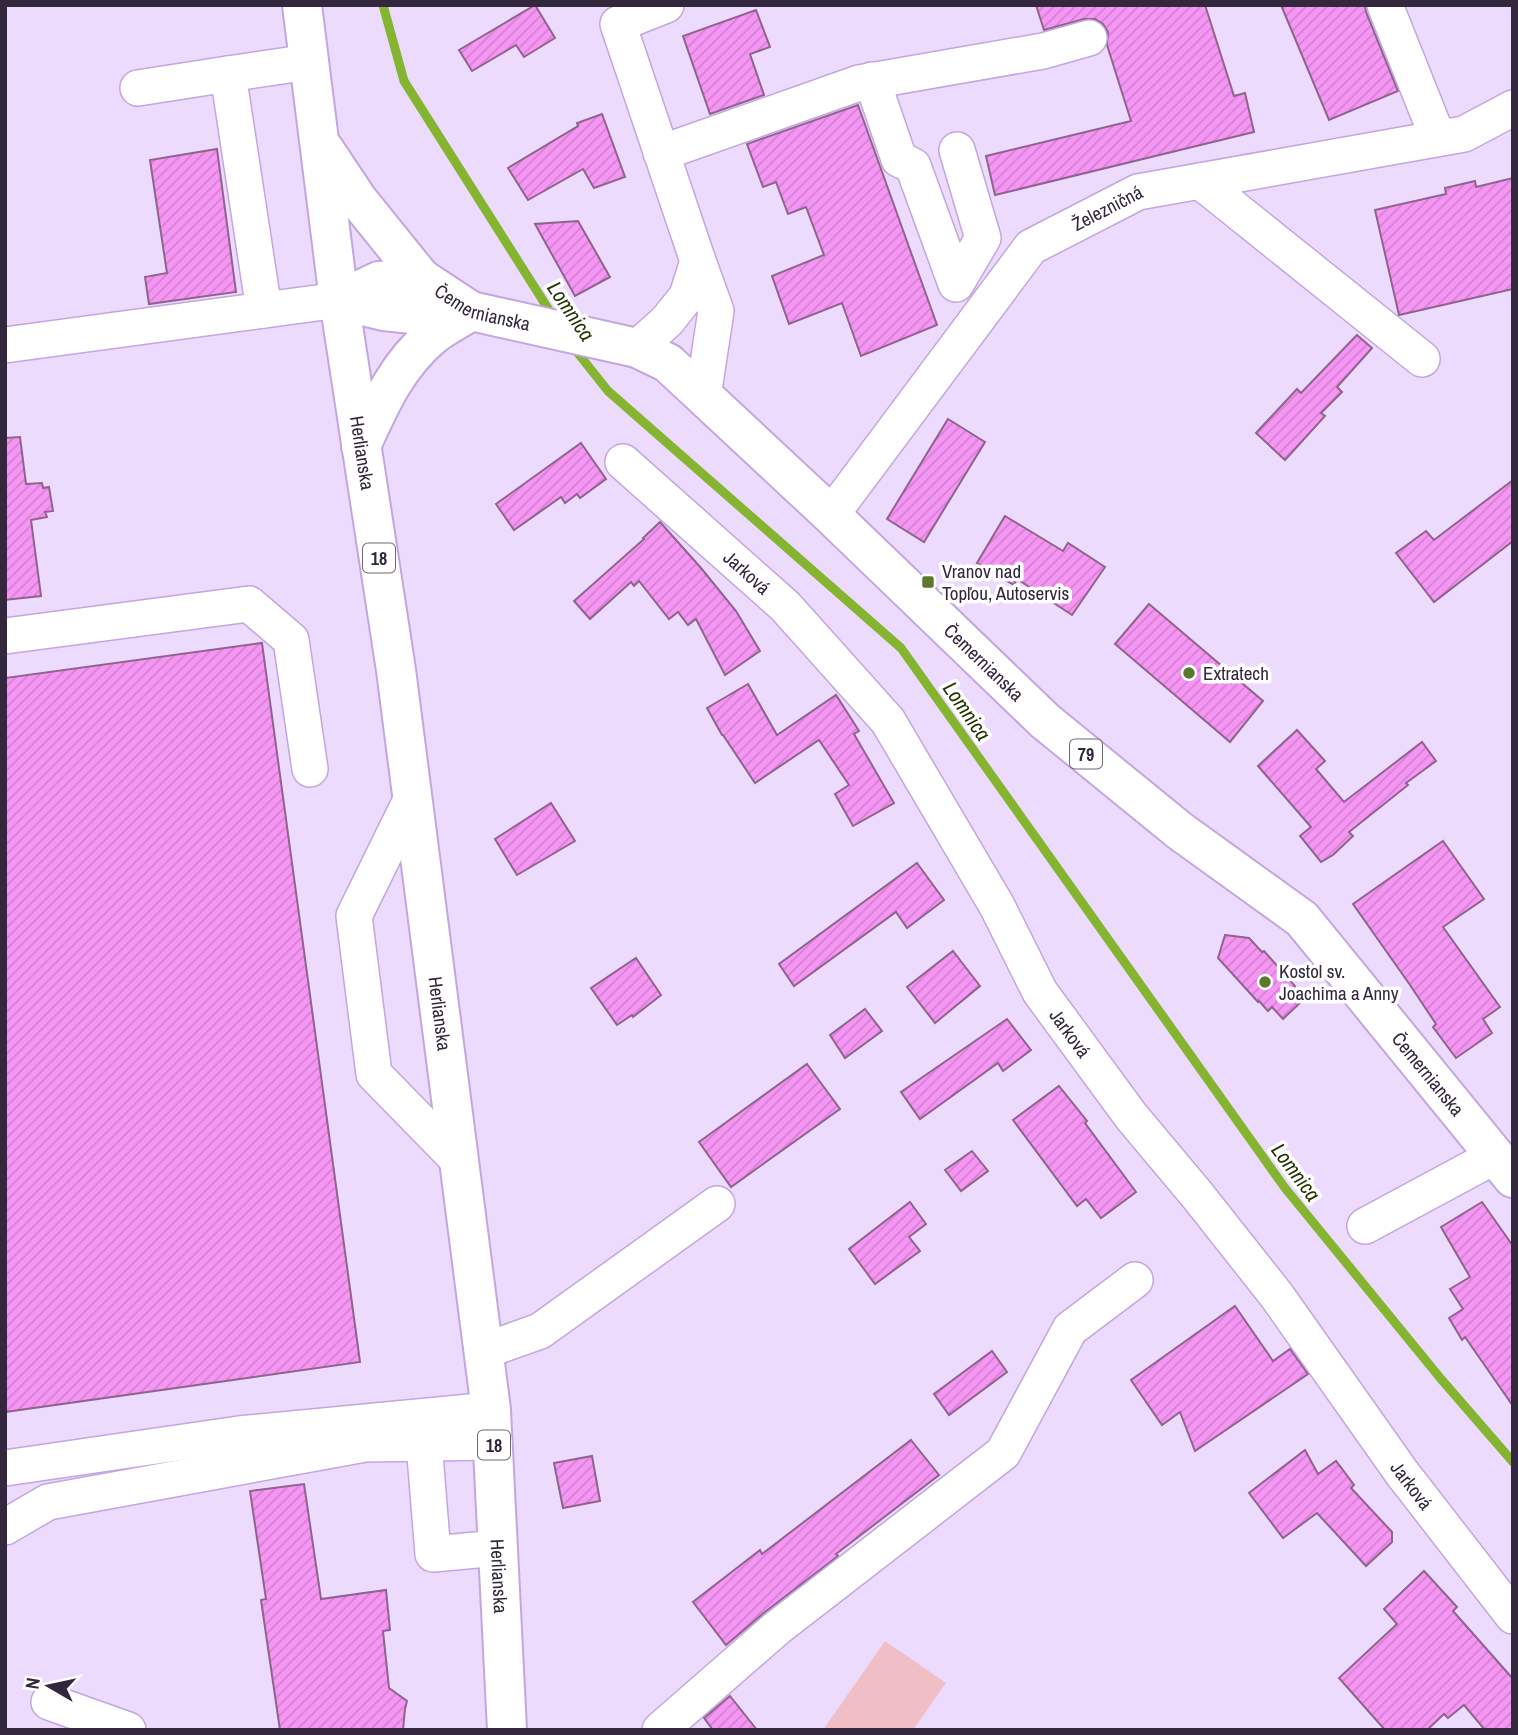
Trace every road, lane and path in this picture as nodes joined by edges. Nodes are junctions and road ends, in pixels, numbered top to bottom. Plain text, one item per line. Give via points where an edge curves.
1 (302, 5) edge
2 (666, 5) edge
3 (1385, 5) edge
4 (1089, 38) dead end
5 (310, 62) junction
6 (228, 74) junction
7 (872, 80) junction
8 (138, 88) dead end
9 (1513, 108) edge
10 (1438, 138) junction
11 (319, 141) junction
12 (957, 150) dead end
13 (661, 153) junction
14 (1200, 181) junction
15 (698, 261) junction
16 (421, 278) junction
17 (339, 300) junction
18 (264, 310) junction
19 (471, 312) junction
20 (5, 345) edge
21 (637, 348) junction
22 (1422, 359) dead end
23 (703, 396) junction
24 (361, 446) junction
25 (623, 462) dead end
26 (831, 515) junction
27 (5, 636) edge
28 (310, 769) dead end
29 (412, 798) junction
30 (459, 1161) junction
31 (1504, 1167) edge
32 (717, 1204) dead end
33 (1365, 1226) dead end
34 (1135, 1280) dead end
35 (484, 1351) junction
36 (493, 1426) junction
37 (424, 1443) junction
38 (5, 1468) edge
39 (5, 1527) edge
40 (498, 1548) junction
41 (1513, 1616) edge
42 (49, 1702) dead end
43 (128, 1730) edge
44 (507, 1730) edge
45 (660, 1730) edge

1 - 5 main road, 18
2 - 13 street via 618,24
3 - 10 street
4 - 7 street via 1043,51
5 - 6 street
5 - 11 main road, 18
6 - 8 street
6 - 18 street
7 - 12 street via 899,159 913,166 956,284 984,238
7 - 13 street
9 - 10 street, Železničná via 1464,134
10 - 14 street, Železničná
11 - 16 main road via 358,200
11 - 17 main road, 18
13 - 15 street
14 - 22 street
14 - 26 street, Železničná via 1138,192 1031,247
15 - 21 street via 687,296
15 - 23 street via 716,311
16 - 17 main road, Čemernianska via 379,281
16 - 19 main road, Čemernianska / 79
17 - 18 street
17 - 19 main road via 440,317
17 - 24 main road, Herlianska / 18
18 - 20 street
19 - 21 main road, Čemernianska / 79
19 - 24 main road via 434,334 403,365
21 - 23 main road, Čemernianska / 79 via 668,363
23 - 26 main road, Čemernianska / 79
24 - 29 main road, Herlianska / 18
25 - 41 street, Jarková via 785,606 888,721 997,906 1040,992 1131,1116 1276,1296 1402,1473
26 - 31 main road, Čemernianska / 79 via 1045,721 1180,831 1302,919
27 - 28 street via 249,604 291,640
29 - 30 main road, Herlianska / 18
29 - 30 street via 355,916 374,1074
30 - 35 main road, Herlianska / 18
31 - 33 street
32 - 35 street via 540,1331
34 - 45 street via 1070,1329 1003,1453 777,1628
35 - 36 main road, Herlianska / 18
36 - 37 street
36 - 38 street via 239,1434
36 - 40 main road, Herlianska / 18
37 - 39 street via 366,1444 48,1502
37 - 40 street via 433,1554
40 - 44 main road, Herlianska / 18
42 - 43 street

